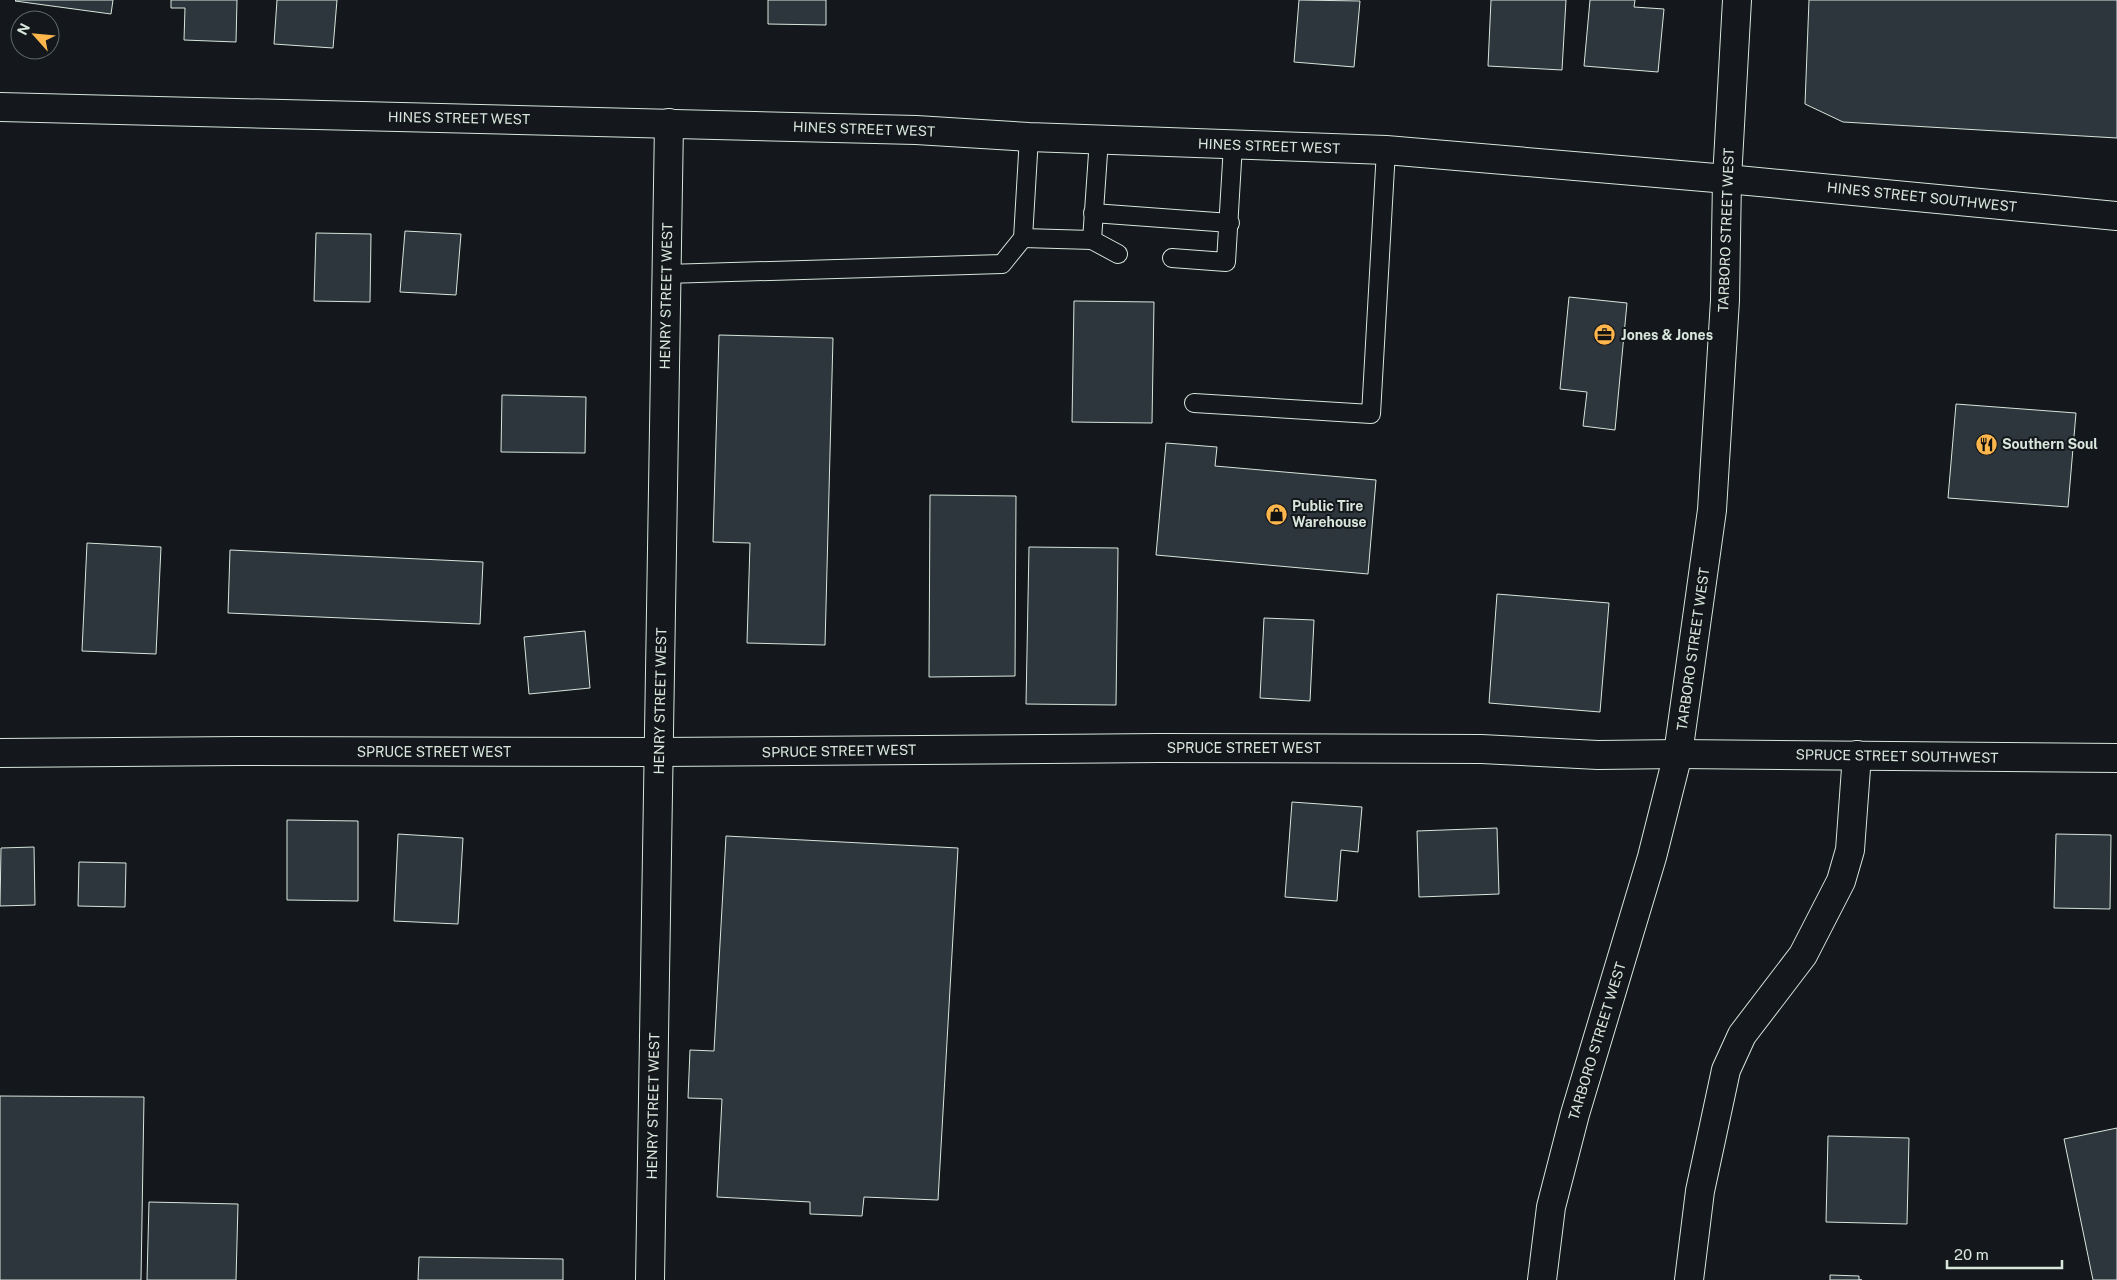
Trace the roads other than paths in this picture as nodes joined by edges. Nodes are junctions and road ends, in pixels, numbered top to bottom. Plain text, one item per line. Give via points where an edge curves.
1 (1737, 0) edge
2 (0, 107) edge
3 (670, 123) junction
4 (1029, 137) junction
5 (1099, 139) junction
6 (1233, 145) junction
7 (1386, 150) junction
8 (1727, 178) junction
9 (1093, 213) junction
10 (2117, 216) edge
11 (1230, 222) junction
12 (1023, 238) junction
13 (1092, 240) junction
14 (1118, 254) dead end
15 (1172, 258) dead end
16 (666, 274) junction
17 (1194, 403) dead end
18 (659, 752) junction
19 (0, 753) edge
20 (1678, 754) junction
21 (1857, 755) junction
22 (2117, 758) edge
23 (650, 1280) edge
24 (1542, 1280) edge
25 (1688, 1280) edge

1 - 8 street, TARBORO STREET WEST
2 - 3 street, HINES STREET WEST
3 - 4 street, HINES STREET WEST via 916,130
3 - 16 street, HENRY STREET WEST
4 - 5 street, HINES STREET WEST
4 - 12 lane
5 - 6 street, HINES STREET WEST
5 - 9 lane
6 - 7 street, HINES STREET WEST
6 - 11 lane
7 - 8 street, HINES STREET WEST
7 - 17 lane via 1371,414
8 - 10 street, HINES STREET SOUTHWEST
8 - 20 street, TARBORO STREET WEST via 1725,300 1712,510
9 - 11 lane
9 - 13 lane
11 - 15 lane via 1226,262
12 - 13 lane
12 - 16 lane via 1002,264
13 - 14 lane
16 - 18 street, HENRY STREET WEST
18 - 19 street, SPRUCE STREET WEST
18 - 20 street, SPRUCE STREET WEST via 1169,748 1471,749 1598,755
18 - 23 street, HENRY STREET WEST
20 - 21 street, SPRUCE STREET SOUTHWEST
20 - 24 street, TARBORO STREET WEST via 1652,857 1563,1160 1551,1207
21 - 22 street, SPRUCE STREET SOUTHWEST
21 - 25 street via 1850,850 1841,881 1803,955 1742,1035 1726,1070 1700,1190

